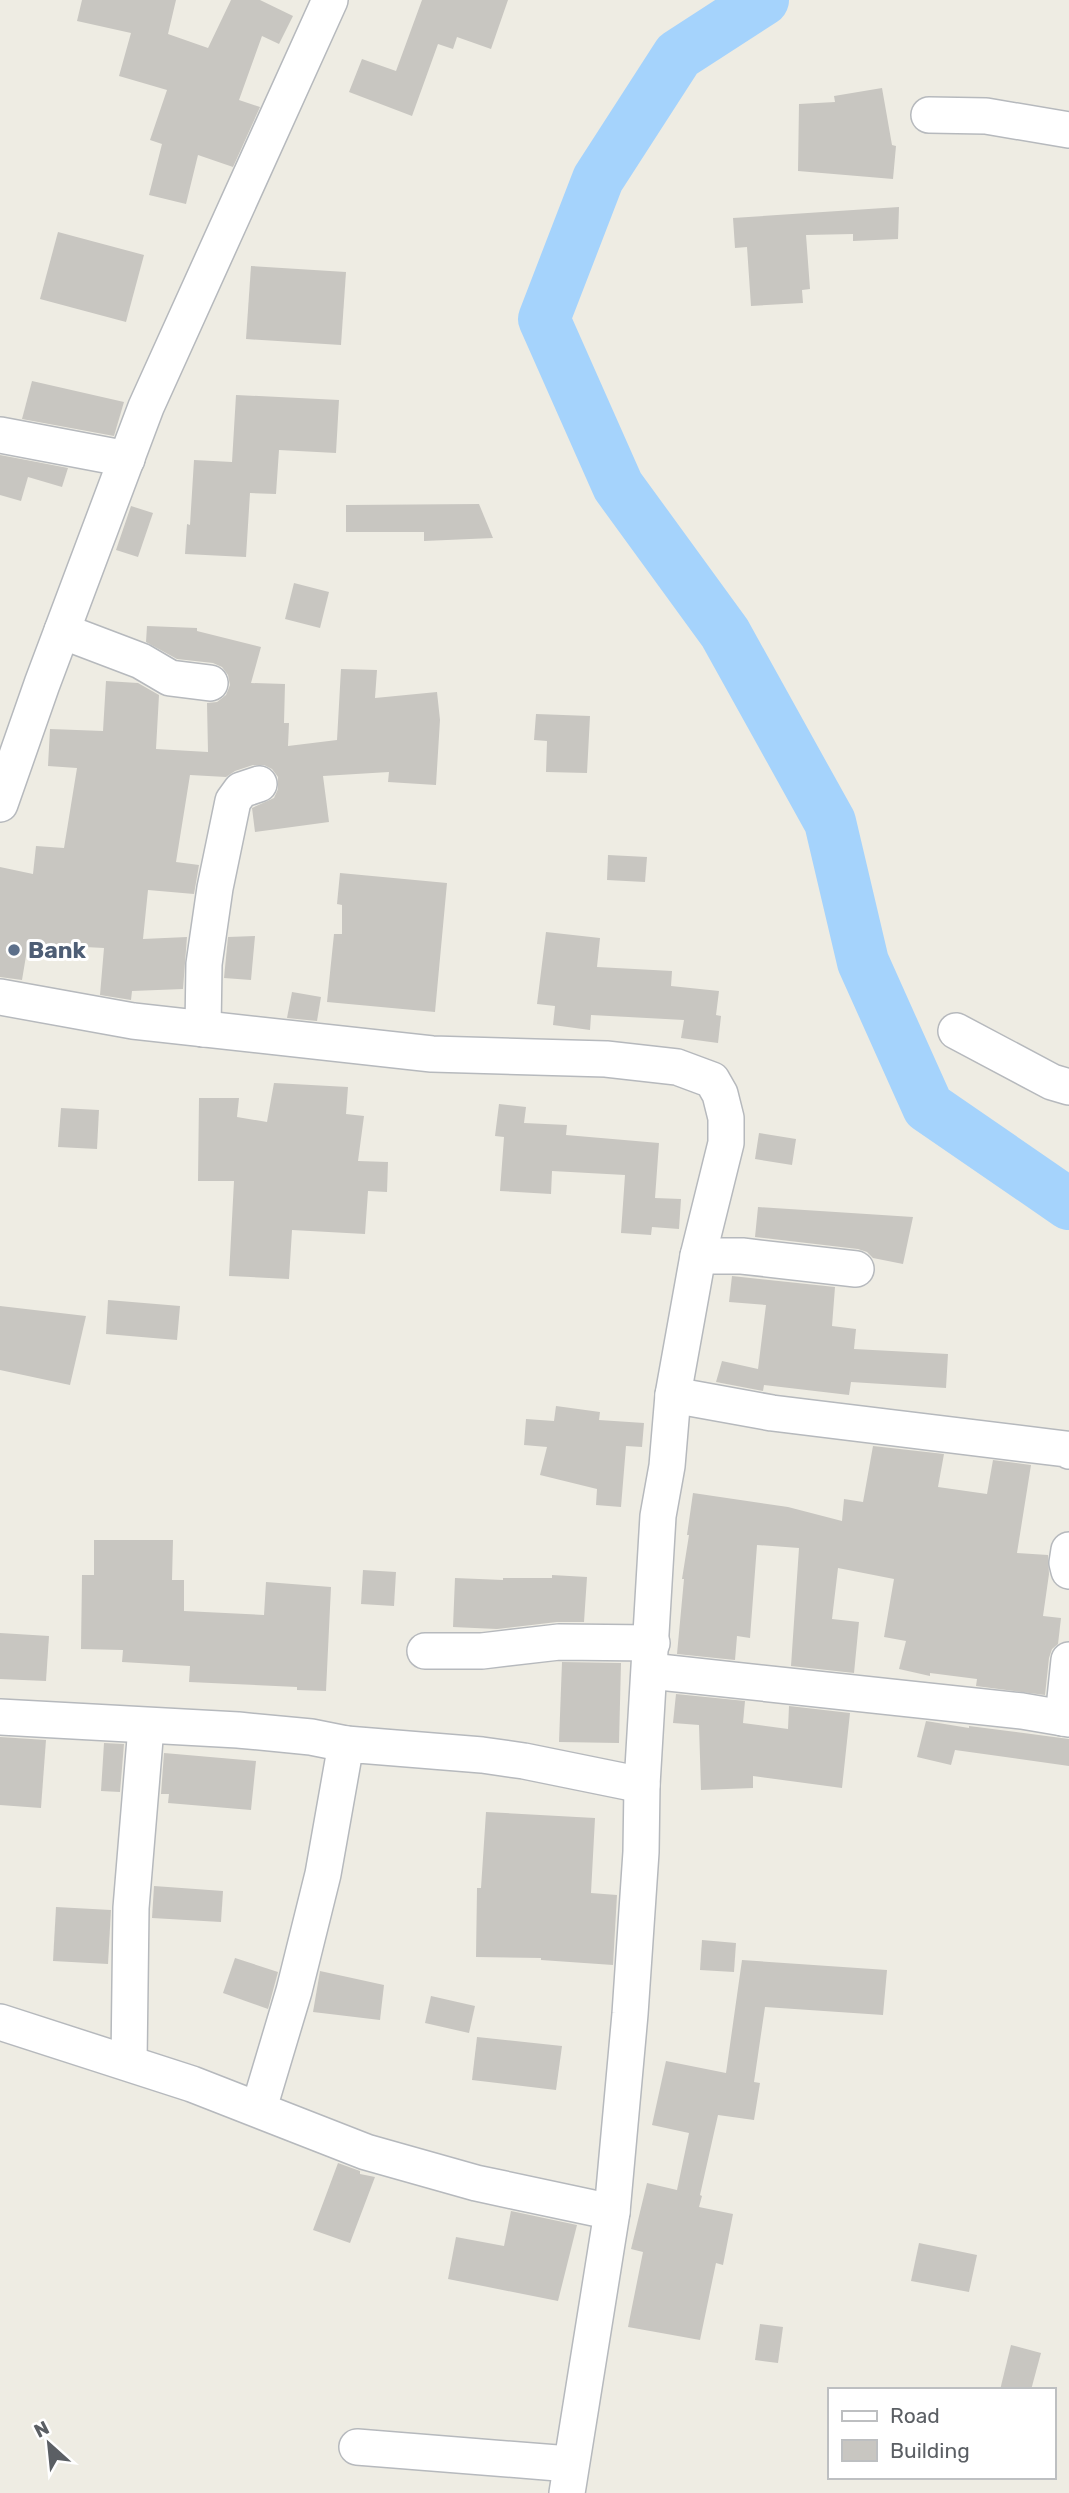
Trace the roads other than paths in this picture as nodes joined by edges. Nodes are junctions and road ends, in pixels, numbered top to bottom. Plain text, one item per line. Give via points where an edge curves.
1 (330, 0) edge
2 (929, 115) dead end
3 (1069, 130) edge
4 (0, 435) edge
5 (127, 459) junction
6 (62, 631) junction
7 (210, 684) dead end
8 (259, 784) dead end
9 (0, 804) edge
10 (0, 997) edge
11 (203, 1029) junction
12 (956, 1031) dead end
13 (1069, 1087) edge
14 (698, 1256) junction
15 (856, 1269) dead end
16 (673, 1395) junction
17 (1069, 1451) edge
18 (1069, 1550) edge
19 (1069, 1571) edge
20 (425, 1651) dead end
21 (651, 1657) junction
22 (1069, 1660) edge
23 (0, 1717) edge
24 (1066, 1718) edge
25 (146, 1727) junction
26 (346, 1744) junction
27 (642, 1785) junction
28 (0, 2022) edge
29 (129, 2062) junction
30 (258, 2108) junction
31 (612, 2212) junction
32 (357, 2447) dead end
33 (568, 2479) edge

1 - 5 street via 146,407
2 - 3 street via 986,116
4 - 5 street
5 - 6 street
6 - 7 street via 141,661 170,678
6 - 9 street
8 - 11 street via 242,790 233,802 204,964
10 - 11 street
11 - 14 street via 432,1054 630,1062 677,1067 712,1080 726,1118 726,1143
12 - 13 street
14 - 15 street via 742,1256
14 - 16 street
16 - 17 street via 772,1413
16 - 21 street via 658,1516
18 - 19 street
20 - 21 street via 482,1651 559,1642
21 - 24 street
21 - 27 street
22 - 24 street
23 - 25 street
25 - 26 street via 238,1730
25 - 29 street via 131,1908
26 - 27 street via 482,1755
26 - 30 street via 323,1874
27 - 31 street via 632,1987
28 - 29 street
29 - 30 street
30 - 31 street via 366,2152 476,2183
31 - 33 street
32 - 33 street

